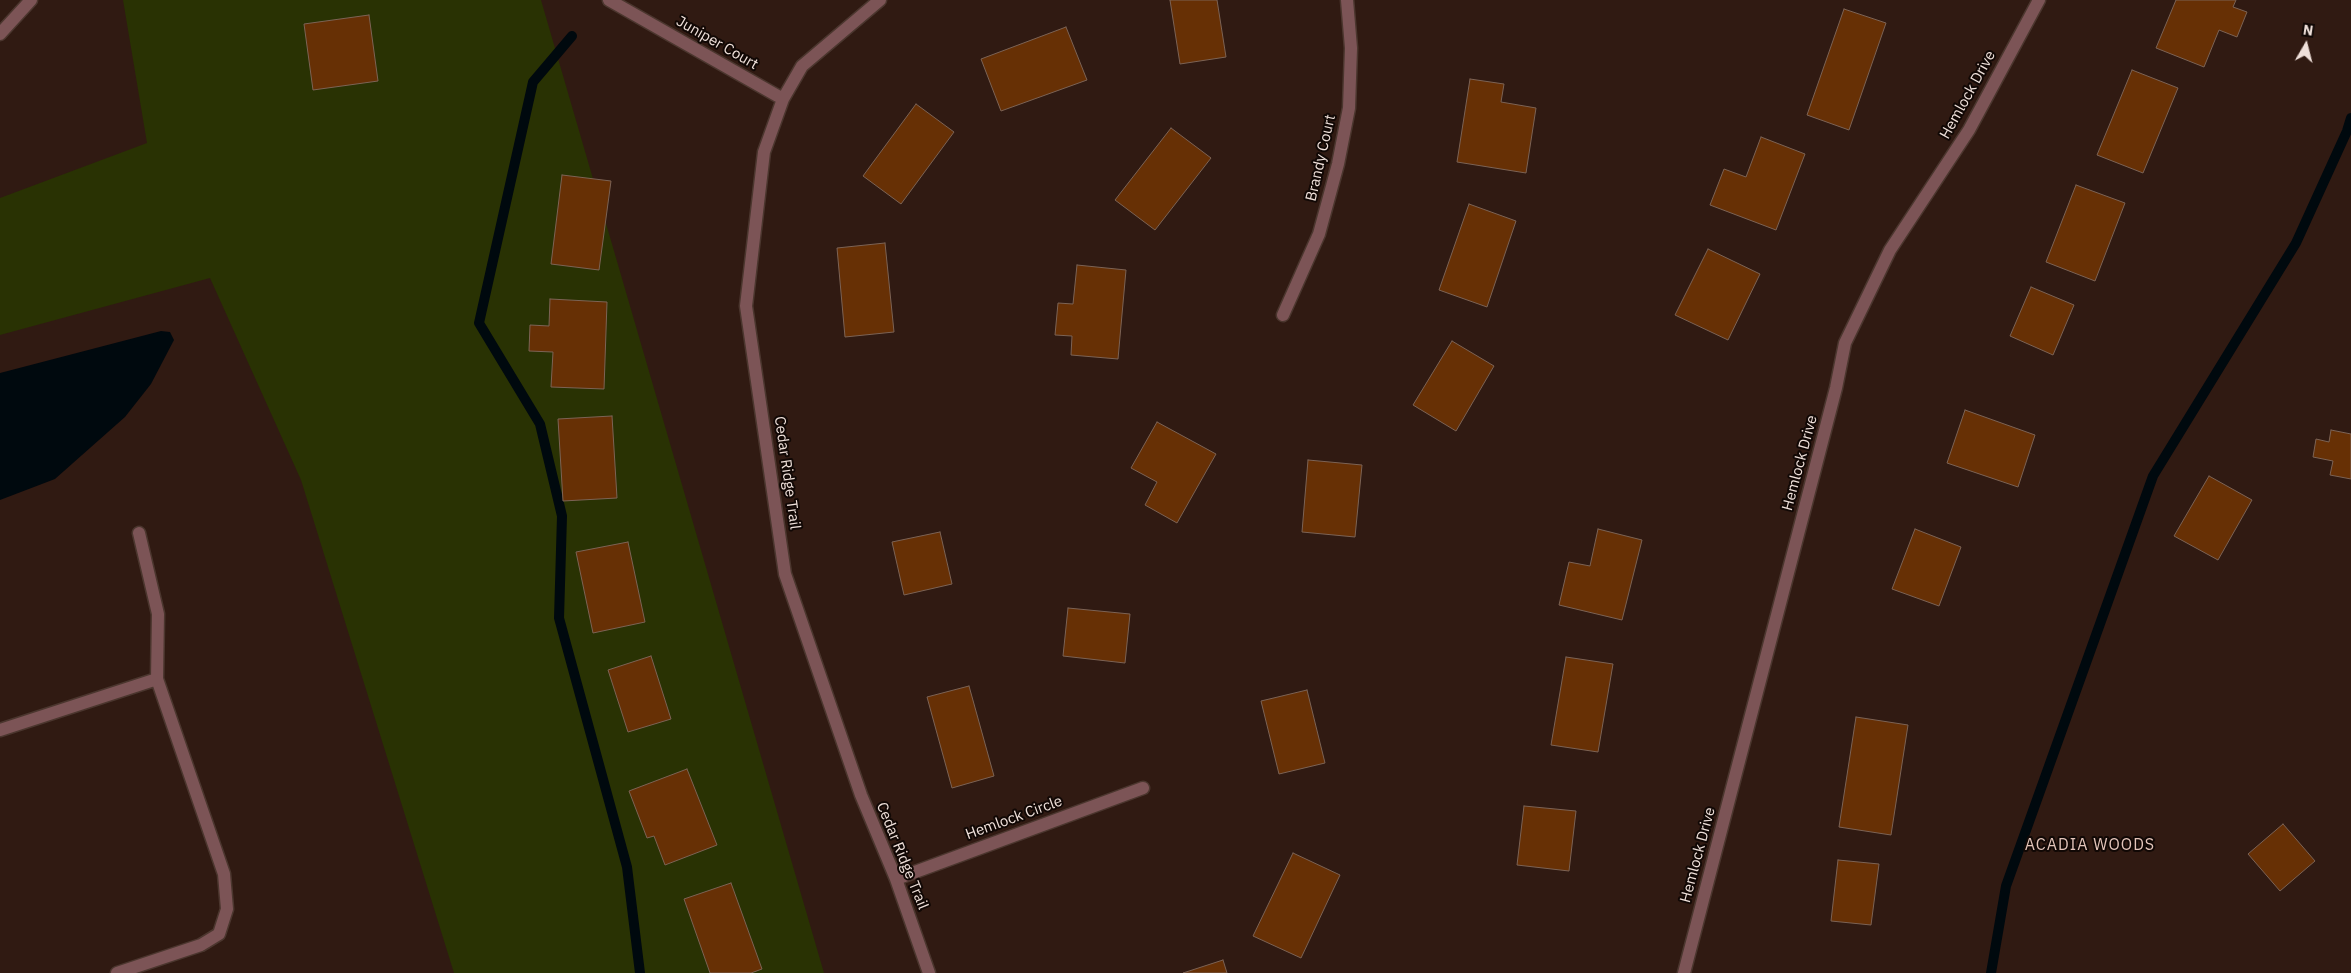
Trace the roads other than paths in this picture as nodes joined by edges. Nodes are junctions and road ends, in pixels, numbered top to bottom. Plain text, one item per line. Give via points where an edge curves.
1 (31, 0) edge
2 (609, 0) edge
3 (880, 0) edge
4 (1347, 0) edge
5 (2039, 0) edge
6 (0, 34) edge
7 (783, 99) junction
8 (1283, 315) dead end
9 (139, 533) dead end
10 (157, 679) junction
11 (0, 730) edge
12 (1144, 788) dead end
13 (896, 879) junction
14 (117, 973) edge
15 (929, 973) edge
16 (1684, 973) edge

1 - 6 street
2 - 7 street, Juniper Court
3 - 7 street, Cedar Ridge Trail via 802,66
4 - 8 street, Brandy Court via 1351,48 1349,108 1338,164 1319,234
5 - 16 street, Hemlock Drive via 1969,130 1890,250 1845,343
7 - 13 street, Cedar Ridge Trail via 764,152 746,306 750,335 785,574 861,795
9 - 10 street via 158,614
10 - 11 street
10 - 14 street via 224,874 227,909 219,934 202,946
12 - 13 street, Hemlock Circle
13 - 15 street, Cedar Ridge Trail

